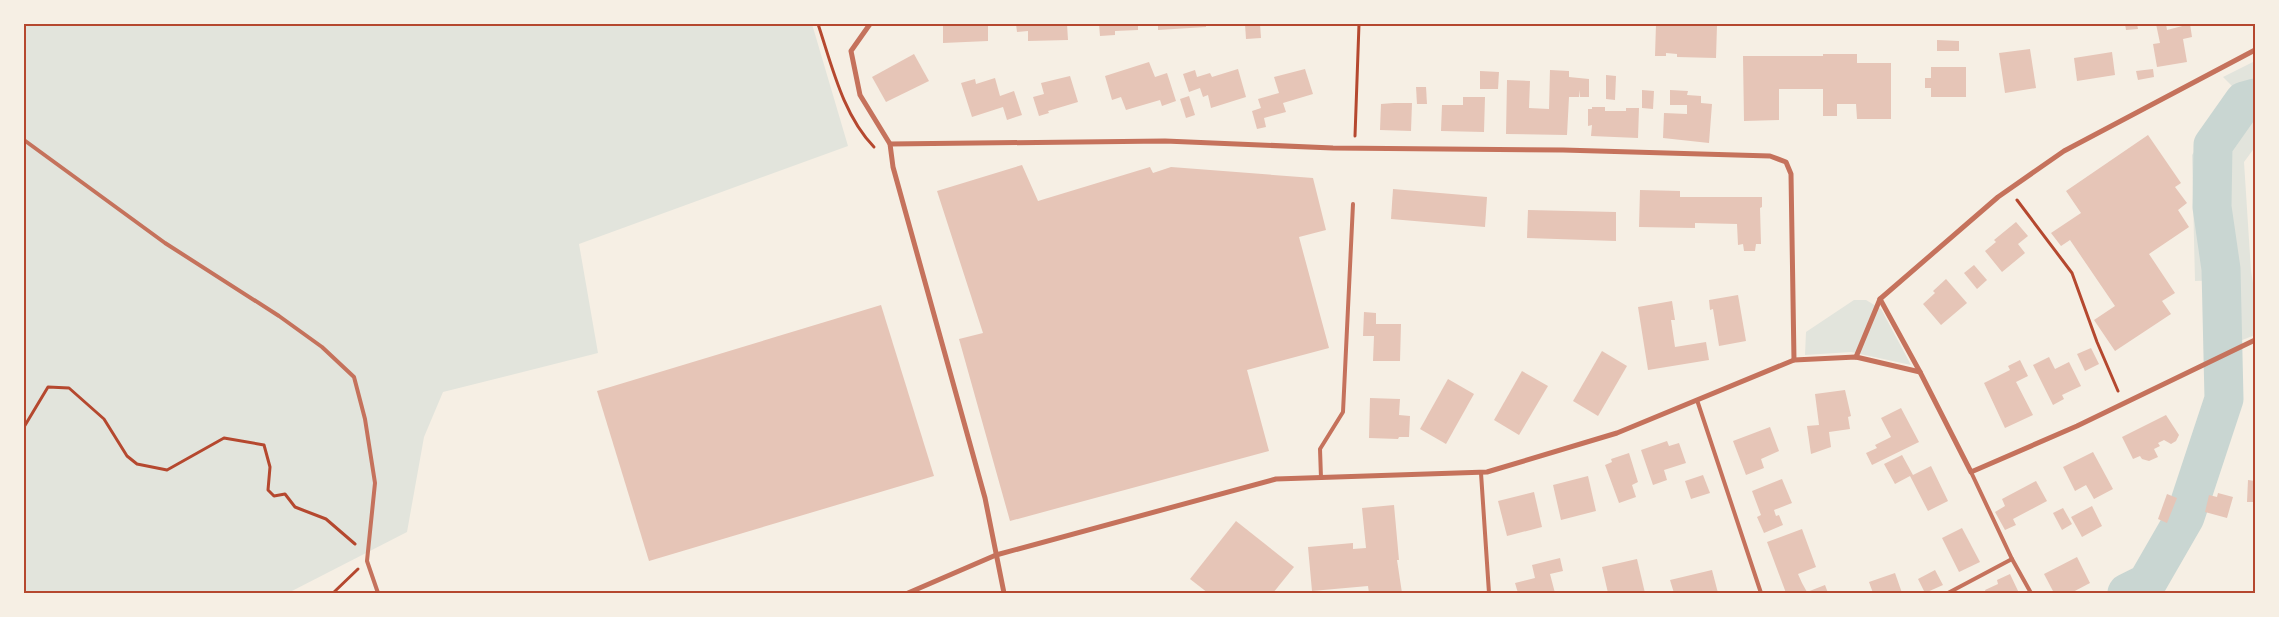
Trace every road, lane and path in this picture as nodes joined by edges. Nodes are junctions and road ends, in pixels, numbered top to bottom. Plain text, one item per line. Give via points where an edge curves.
1 (870, 24) edge
2 (1359, 24) edge
3 (2255, 50) edge
4 (24, 140) edge
5 (890, 144) junction
6 (1355, 148) junction
7 (2008, 190) junction
8 (1353, 204) dead end
9 (1880, 299) junction
10 (2255, 340) edge
11 (1856, 357) junction
12 (1794, 360) junction
13 (1920, 372) junction
14 (1697, 400) junction
15 (2123, 403) junction
16 (24, 427) edge
17 (1971, 472) junction
18 (1481, 473) junction
19 (1321, 478) junction
20 (996, 555) junction
21 (2012, 559) junction
22 (366, 562) junction
23 (333, 593) edge
24 (378, 593) edge
25 (908, 593) edge
26 (1004, 593) edge
27 (1489, 593) edge
28 (1761, 593) edge
29 (1948, 593) edge
30 (2031, 593) edge

1 - 5 street via 851,51 860,95
2 - 6 path
3 - 7 street via 2064,151
4 - 22 lane via 165,243 279,316 322,347 354,377 365,418 375,483
5 - 6 street via 1165,141
5 - 20 street via 893,167 985,498
6 - 12 street via 1770,156 1786,162 1791,174
7 - 9 street
7 - 15 path via 2072,273
8 - 19 lane via 1343,412 1320,449
9 - 11 street
9 - 13 street
10 - 15 street
11 - 12 street
11 - 13 street
12 - 14 street
13 - 17 street
14 - 18 street via 1617,433
14 - 28 lane
15 - 17 street
16 - 22 path via 48,387 69,388 104,418 127,456 137,464 167,470 224,438 264,445 270,467 268,490 274,496 285,494 295,507 326,519 353,541
17 - 21 lane
18 - 19 street
18 - 27 lane
19 - 20 street via 1276,479
20 - 25 street
20 - 26 street
21 - 29 lane
21 - 30 lane
22 - 23 path
22 - 24 lane

